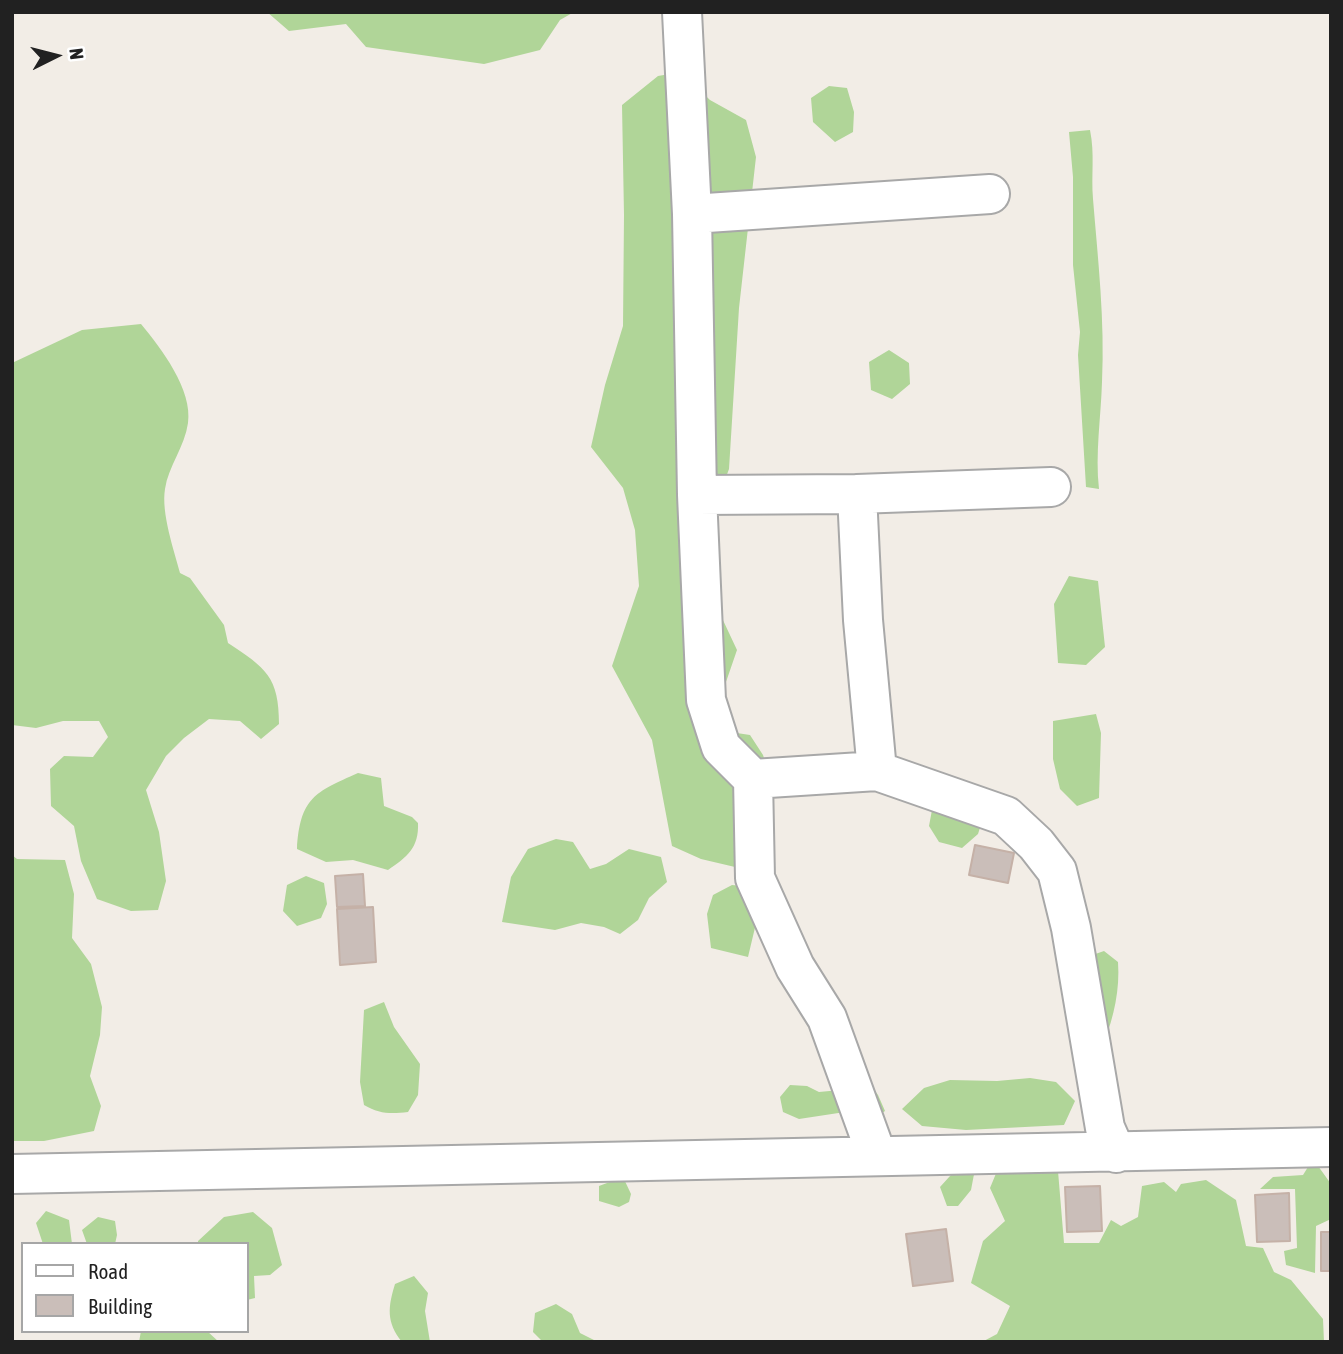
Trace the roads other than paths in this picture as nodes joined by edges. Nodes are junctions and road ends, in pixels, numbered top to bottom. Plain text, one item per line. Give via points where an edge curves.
1 (682, 12) edge
2 (990, 194) dead end
3 (692, 214) junction
4 (1051, 487) dead end
5 (857, 494) junction
6 (697, 495) junction
7 (877, 771) junction
8 (753, 779) junction
9 (1331, 1147) edge
10 (1116, 1153) junction
11 (877, 1156) junction
12 (12, 1174) edge

1 - 3 street
2 - 3 street
3 - 6 street
4 - 5 street
5 - 6 street
5 - 7 street
6 - 8 street via 706,701 721,747
7 - 8 street
7 - 10 street via 1006,817 1057,871 1105,1128
8 - 11 street via 755,878 795,967 827,1018
9 - 10 street
10 - 11 street
11 - 12 street

